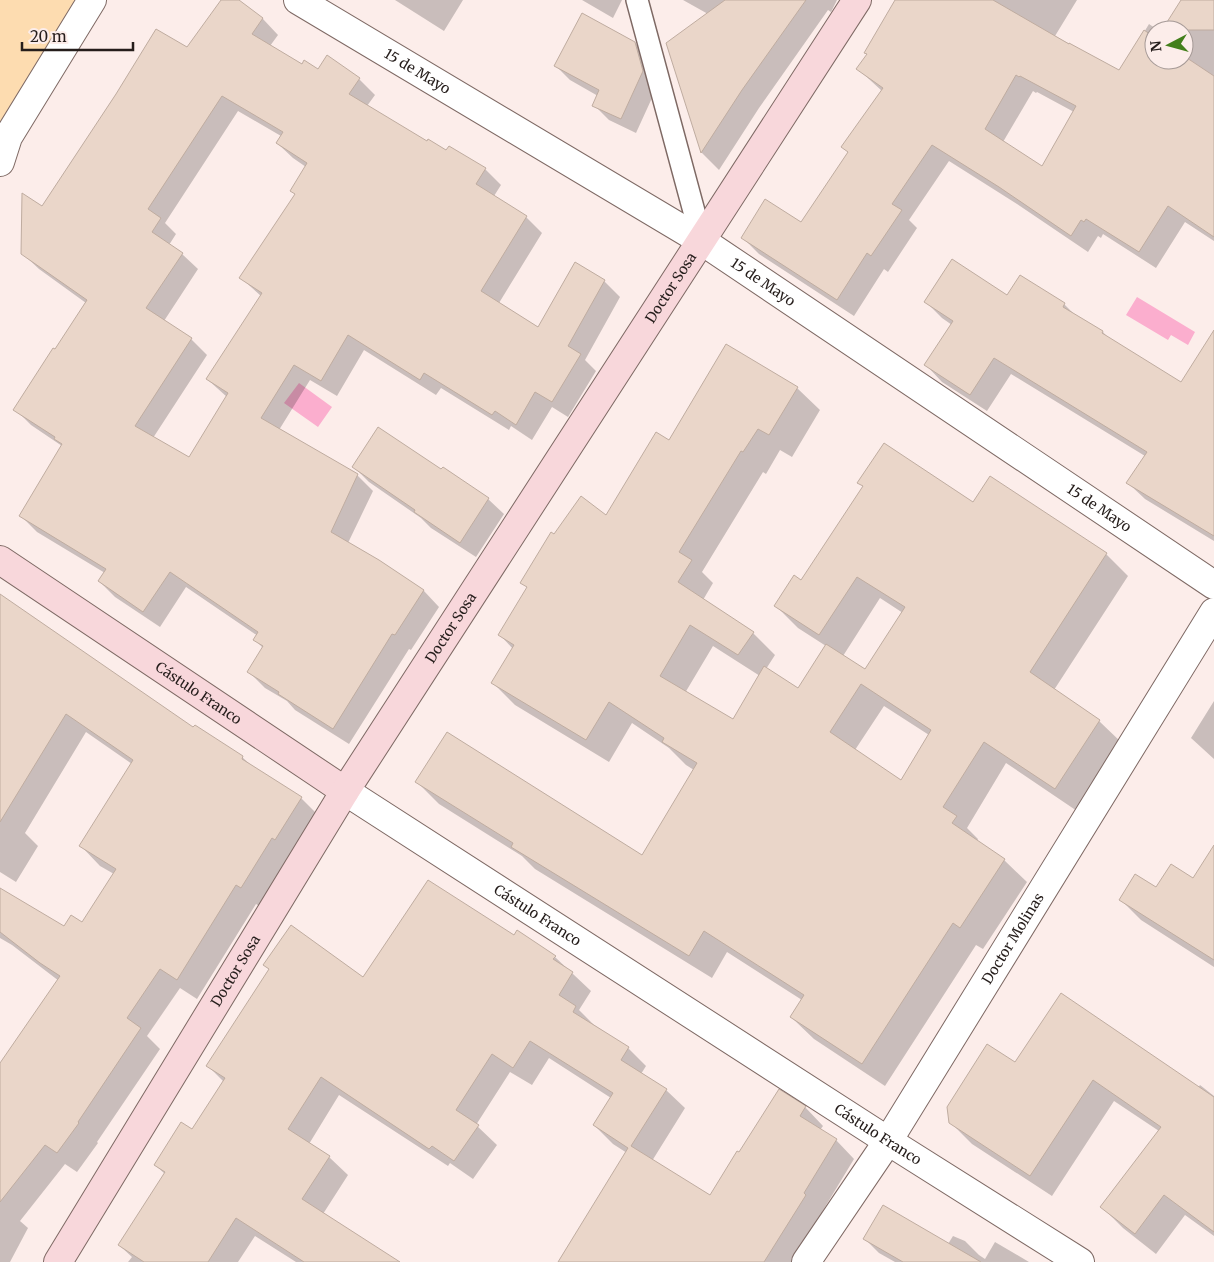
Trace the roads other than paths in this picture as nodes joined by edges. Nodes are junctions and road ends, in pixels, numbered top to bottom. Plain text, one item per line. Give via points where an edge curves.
1 (92, 0) edge
2 (298, 0) edge
3 (637, 0) edge
4 (857, 0) edge
5 (0, 162) edge
6 (702, 241) junction
7 (0, 560) edge
8 (1214, 586) edge
9 (1214, 612) edge
10 (345, 791) junction
11 (888, 1141) junction
12 (58, 1262) edge
13 (806, 1262) edge
14 (1080, 1262) edge

1 - 5 street via 8,138
2 - 6 street, 15 de Mayo
3 - 6 lane
4 - 6 street, Doctor Sosa
6 - 8 street, 15 de Mayo
6 - 10 street, Doctor Sosa
7 - 10 street, Cástulo Franco
9 - 11 street, Doctor Molinas
10 - 11 street, Cástulo Franco
10 - 12 street, Doctor Sosa
11 - 13 street, Doctor Molinas
11 - 14 street, Cástulo Franco

